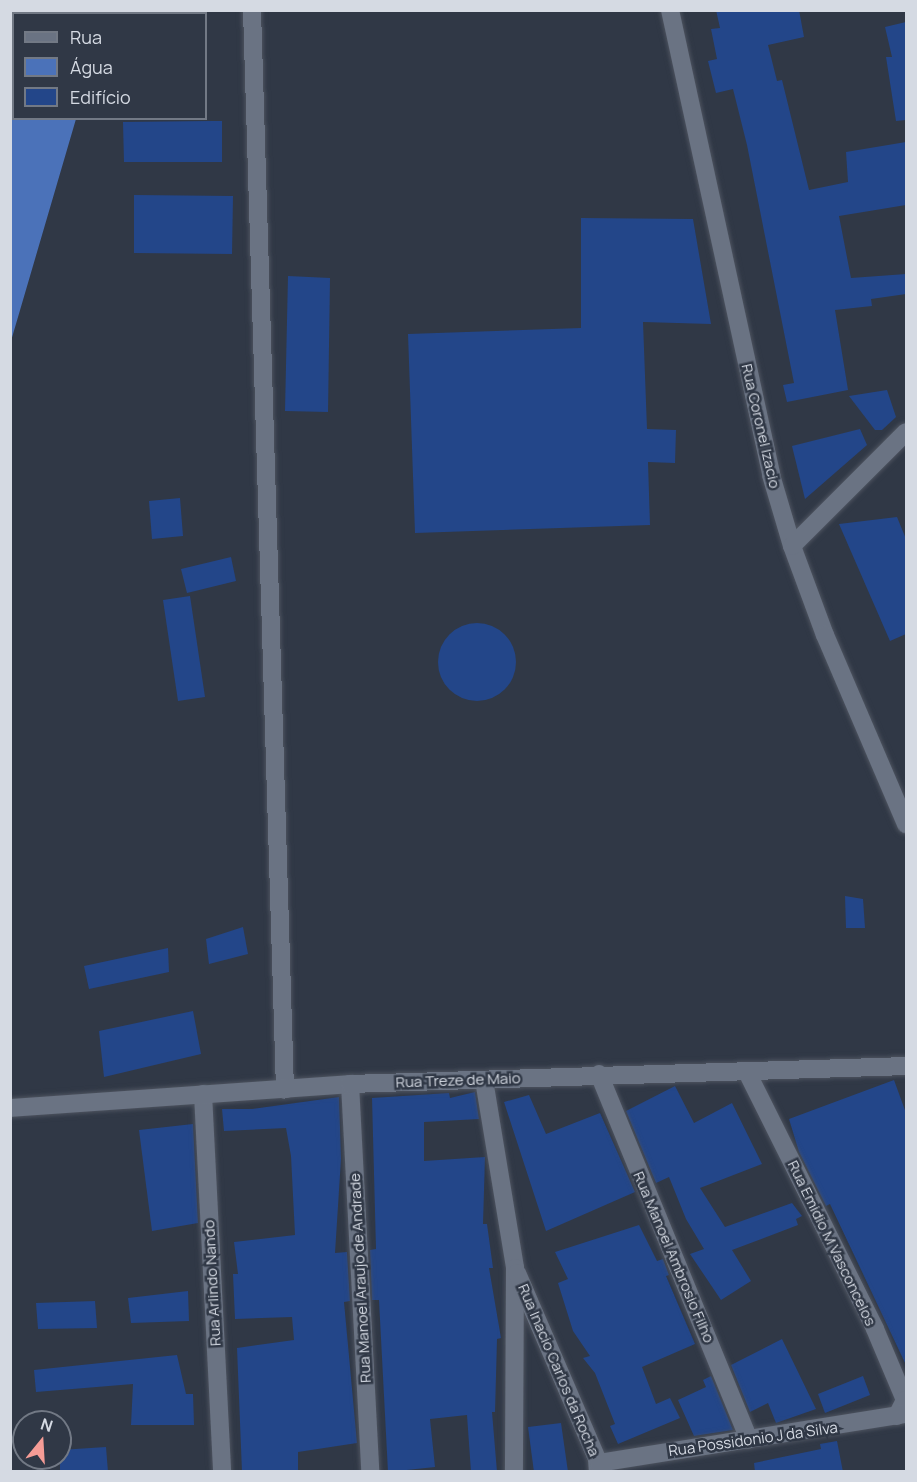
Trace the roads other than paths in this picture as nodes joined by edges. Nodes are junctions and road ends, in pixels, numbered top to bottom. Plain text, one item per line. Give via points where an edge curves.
1 (252, 10) edge
2 (670, 10) edge
3 (906, 432) edge
4 (792, 546) junction
5 (906, 824) edge
6 (905, 1068) edge
7 (747, 1072) junction
8 (599, 1074) junction
9 (484, 1080) junction
10 (350, 1084) junction
11 (285, 1089) junction
12 (202, 1094) junction
13 (10, 1108) edge
14 (515, 1268) junction
15 (902, 1415) edge
16 (749, 1439) junction
17 (598, 1467) edge
18 (222, 1472) edge
19 (370, 1472) edge
20 (514, 1472) edge

1 - 11 street
2 - 4 street, Rua Coronel Izacio via 771,475
3 - 4 street
4 - 5 street, Rua Coronel Izacio
6 - 7 street, Rua Treze de Maio
7 - 8 street, Rua Treze de Maio
7 - 15 street, Rua Emidio M Vasconcelos via 875,1329 905,1400
8 - 9 street, Rua Treze de Maio
8 - 16 street, Rua Manoel Ambrosio Filho
9 - 10 street, Rua Treze de Maio
9 - 14 street, Rua Inacio Carlos da Rocha
10 - 11 street, Rua Treze de Maio
10 - 19 street, Rua Manoel Araujo de Andrade
11 - 12 street, Rua Treze de Maio
12 - 13 street, Rua Treze de Maio
12 - 18 street, Rua Arlindo Nando
14 - 17 street, Rua Inacio Carlos da Rocha
14 - 20 street, Rua Inacio Carlos da Rocha
15 - 16 street, Rua Possidonio J da Silva
16 - 17 street, Rua Possidonio J da Silva

